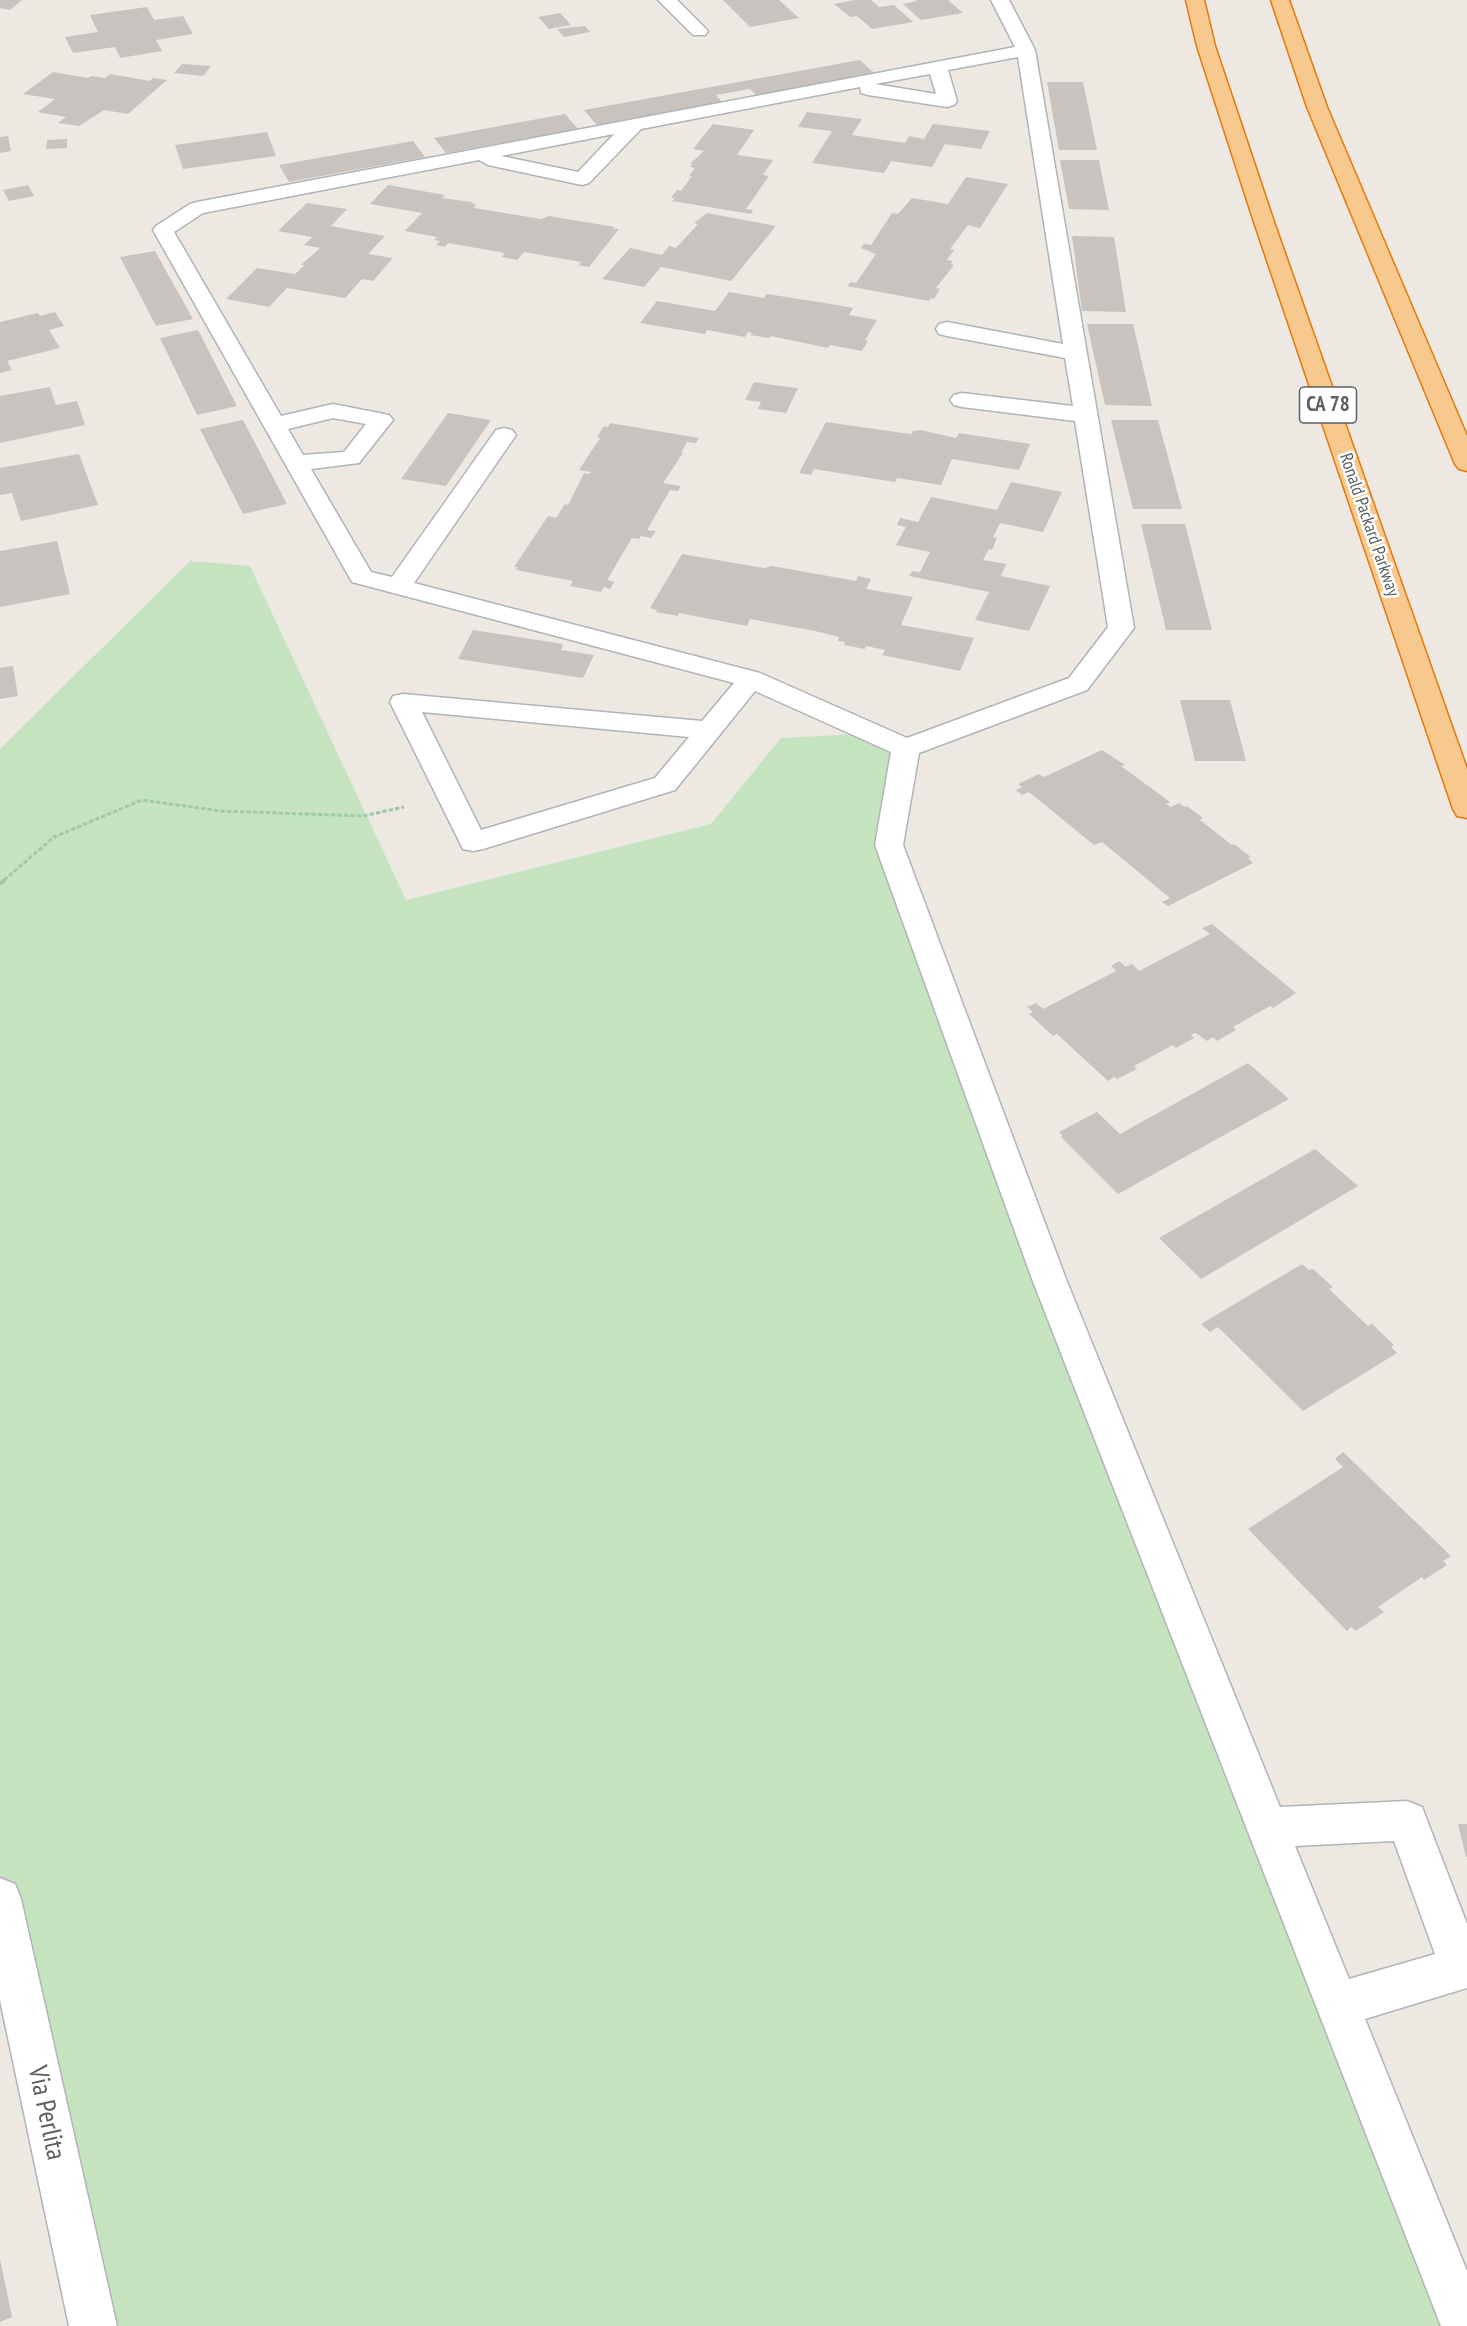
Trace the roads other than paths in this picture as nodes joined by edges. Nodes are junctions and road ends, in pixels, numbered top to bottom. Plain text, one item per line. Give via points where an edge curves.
1 (667, 0) edge
2 (1000, 0) edge
3 (1195, 0) edge
4 (1280, 0) edge
5 (699, 31) dead end
6 (1026, 50) junction
7 (938, 67) junction
8 (842, 85) junction
9 (634, 125) junction
10 (472, 156) junction
11 (947, 329) dead end
12 (1076, 353) junction
13 (962, 400) dead end
14 (1086, 415) junction
15 (274, 425) junction
16 (504, 435) dead end
17 (296, 463) junction
18 (1467, 464) edge
19 (398, 587) junction
20 (751, 679) junction
21 (710, 730) junction
22 (906, 748) junction
23 (1467, 809) edge
24 (1266, 1827) junction
25 (0, 1899) edge
26 (1337, 2005) junction
27 (93, 2326) edge
28 (1465, 2326) edge

1 - 5 lane
2 - 6 lane
3 - 23 highway, Ronald Packard Parkway / CA 78 via 1206,46 1265,225
4 - 18 highway via 1317,107
6 - 7 lane
6 - 12 lane
7 - 8 lane
7 - 8 lane via 947,100
8 - 9 lane
9 - 10 lane
9 - 10 lane via 582,179
10 - 15 lane via 197,208 164,230
11 - 12 lane
12 - 14 lane
13 - 14 lane
14 - 22 lane via 1121,628 1078,684
15 - 17 lane
15 - 17 lane via 333,411 381,420 351,458
16 - 19 lane
17 - 19 lane via 361,577
19 - 20 lane
20 - 21 lane
20 - 22 lane
21 - 21 lane via 665,784 473,842 403,702
22 - 24 lane via 889,845 1049,1279
24 - 26 lane
24 - 26 lane via 1407,1821 1462,1968
25 - 27 lane, Via Perlita
26 - 28 lane

